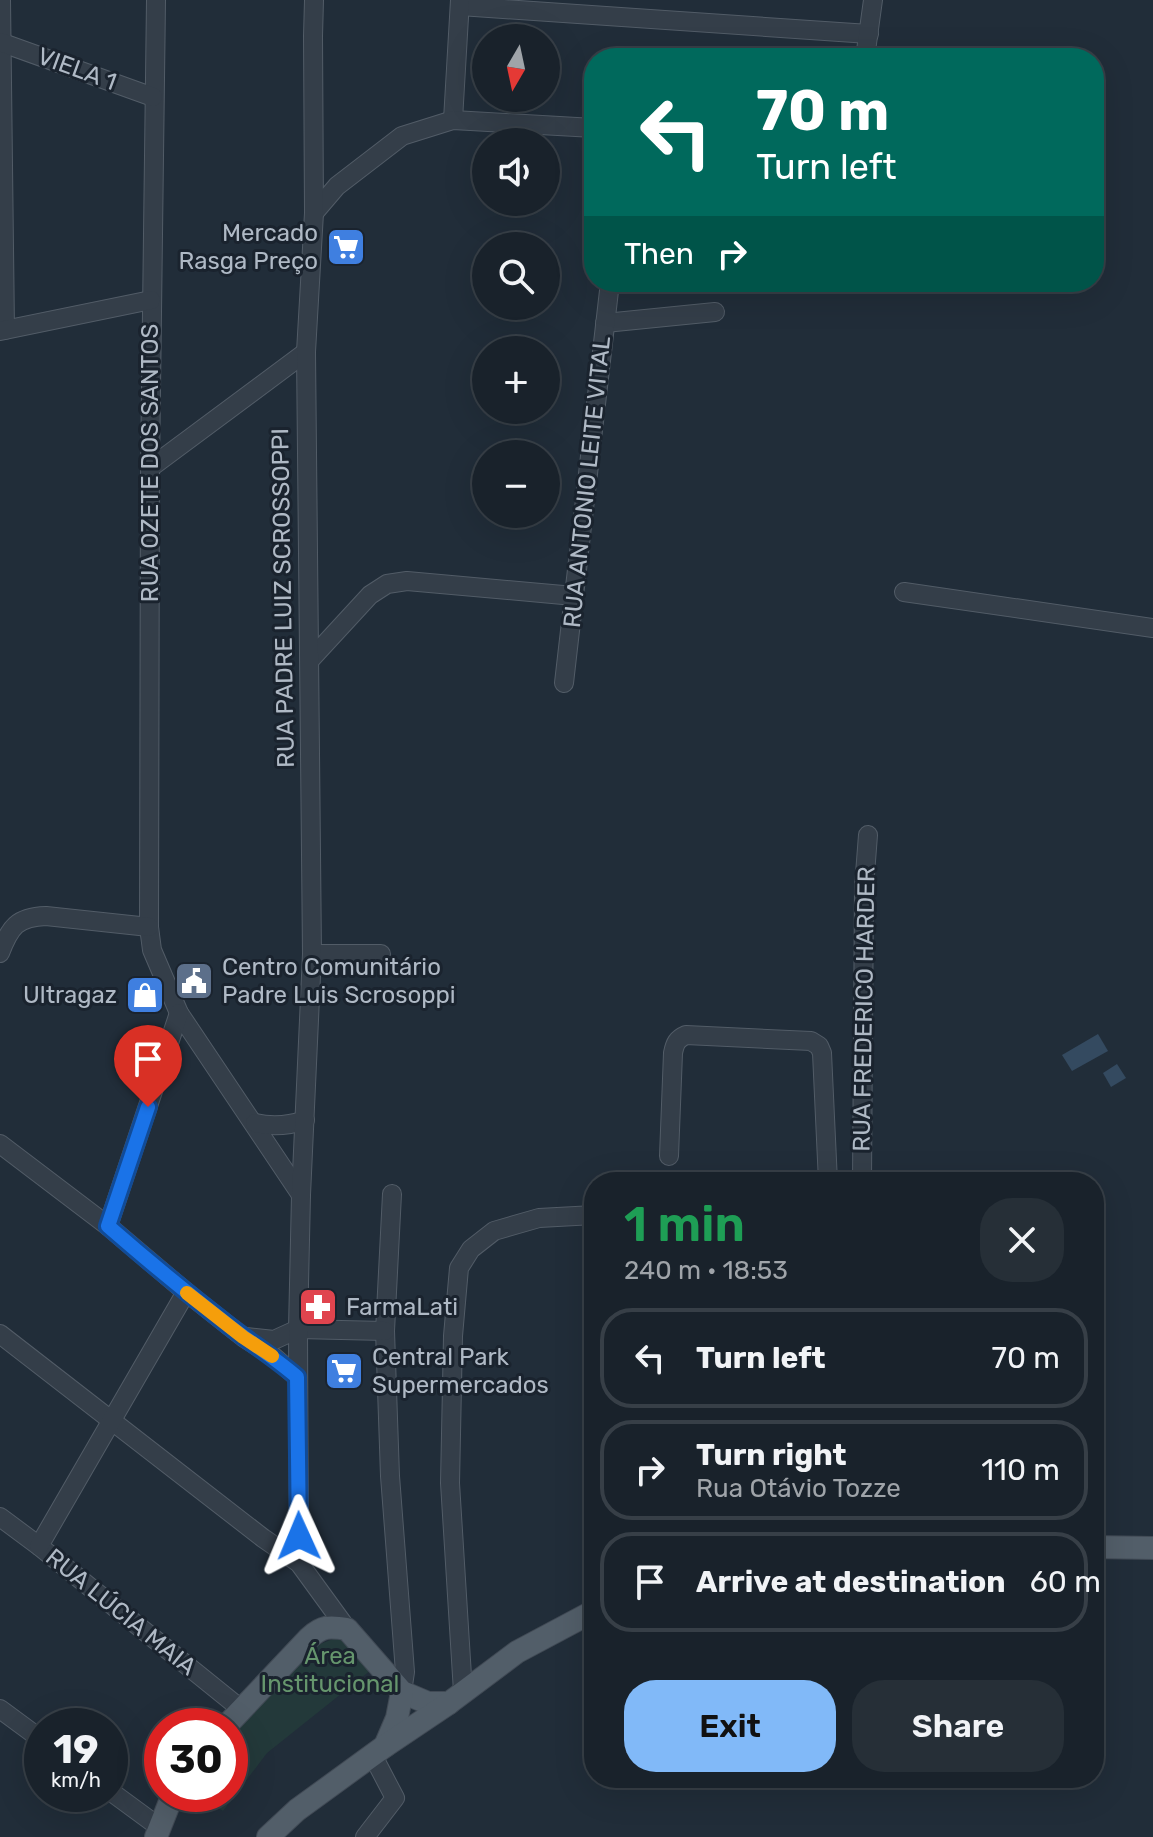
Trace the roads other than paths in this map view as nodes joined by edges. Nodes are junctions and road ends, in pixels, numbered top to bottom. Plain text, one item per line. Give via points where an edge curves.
1 (1, 0) edge
2 (156, 0) edge
3 (314, 0) edge
4 (873, 0) edge
5 (460, 3) edge
6 (869, 34) junction
7 (0, 42) edge
8 (867, 48) edge
9 (153, 97) junction
10 (453, 120) junction
11 (584, 127) edge
12 (314, 213) junction
13 (609, 292) edge
14 (151, 300) junction
15 (715, 312) dead end
16 (605, 323) junction
17 (3, 330) edge
18 (306, 352) junction
19 (150, 468) junction
20 (904, 592) dead end
21 (574, 596) junction
22 (1153, 628) edge
23 (311, 659) junction
24 (564, 683) dead end
25 (868, 835) dead end
26 (149, 927) junction
27 (1, 949) edge
28 (312, 954) junction
29 (381, 954) dead end
30 (179, 1013) junction
31 (305, 1120) junction
32 (255, 1123) junction
33 (0, 1144) edge
34 (669, 1156) dead end
35 (828, 1172) edge
36 (862, 1172) edge
37 (392, 1194) dead end
38 (301, 1195) junction
39 (584, 1216) edge
40 (108, 1226) junction
41 (186, 1292) junction
42 (298, 1329) junction
43 (385, 1331) junction
44 (0, 1334) edge
45 (243, 1337) junction
46 (297, 1377) junction
47 (112, 1419) junction
48 (299, 1510) junction
49 (0, 1517) edge
50 (263, 1538) junction
51 (39, 1546) junction
52 (1104, 1547) edge
53 (1153, 1548) edge
54 (299, 1563) junction
55 (324, 1597) junction
56 (584, 1616) edge
57 (347, 1629) junction
58 (309, 1638) junction
59 (402, 1692) junction
60 (456, 1698) junction
61 (223, 1708) edge
62 (243, 1708) edge
63 (0, 1709) edge
64 (24, 1727) edge
65 (379, 1751) junction
66 (128, 1806) edge
67 (166, 1812) edge
68 (158, 1832) edge
69 (268, 1837) edge
70 (365, 1837) edge

1 - 7 street
2 - 9 street, RUA OZETE DOS SANTOS
3 - 12 street, RUA PADRE LUIZ SCROSSOPPI
4 - 6 street
5 - 6 street
5 - 10 street
6 - 8 street
7 - 9 street, VIELA 1
7 - 17 street
9 - 14 street, RUA OZETE DOS SANTOS
10 - 11 street
10 - 12 street via 402,136 337,186
12 - 18 street, RUA PADRE LUIZ SCROSSOPPI
13 - 16 street, RUA ANTONIO LEITE VITAL
14 - 17 street
14 - 19 street, RUA OZETE DOS SANTOS
15 - 16 street
16 - 21 street, RUA ANTONIO LEITE VITAL
18 - 19 street
18 - 23 street, RUA PADRE LUIZ SCROSSOPPI
19 - 26 street, RUA OZETE DOS SANTOS
20 - 22 street
21 - 23 street via 407,581 387,584 370,595
21 - 24 street, RUA ANTONIO LEITE VITAL
23 - 28 street, RUA PADRE LUIZ SCROSSOPPI
25 - 36 street, RUA FREDERICO HARDER
26 - 27 street via 29,917 14,925
26 - 30 street, RUA OZETE DOS SANTOS via 152,950
28 - 29 street
28 - 31 street, RUA PADRE LUIZ SCROSSOPPI
30 - 32 street, RUA OZETE DOS SANTOS
30 - 40 street
31 - 32 street via 276,1126
31 - 38 street, RUA PADRE LUIZ SCROSSOPPI
32 - 38 street, RUA OZETE DOS SANTOS
33 - 40 street
34 - 35 street via 673,1053 679,1038 811,1041 822,1053
37 - 43 street
38 - 42 street, RUA PADRE LUIZ SCROSSOPPI
39 - 60 street via 539,1218 494,1231 471,1249 459,1268 450,1483
40 - 41 street
41 - 45 street
41 - 47 street
42 - 43 street
42 - 45 street via 274,1340
42 - 46 street, RUA PADRE LUIZ SCROSSOPPI
43 - 59 street
44 - 47 street
45 - 46 street
46 - 48 street, RUA PADRE LUIZ SCROSSOPPI
47 - 50 street
47 - 51 street
48 - 50 street via 287,1535
48 - 54 street, RUA PADRE LUIZ SCROSSOPPI
49 - 51 street, RUA LÚCIA MAIA
50 - 54 street
51 - 61 street, RUA LÚCIA MAIA
52 - 53 main road
54 - 55 street
55 - 57 street
55 - 58 street via 321,1618
56 - 60 main road via 517,1652
57 - 58 main road via 326,1627
57 - 59 main road
58 - 62 main road
59 - 60 main road via 428,1703
59 - 65 main road via 397,1718
60 - 65 main road
63 - 64 street
65 - 69 main road
65 - 70 street via 395,1798
66 - 68 street
67 - 68 main road

